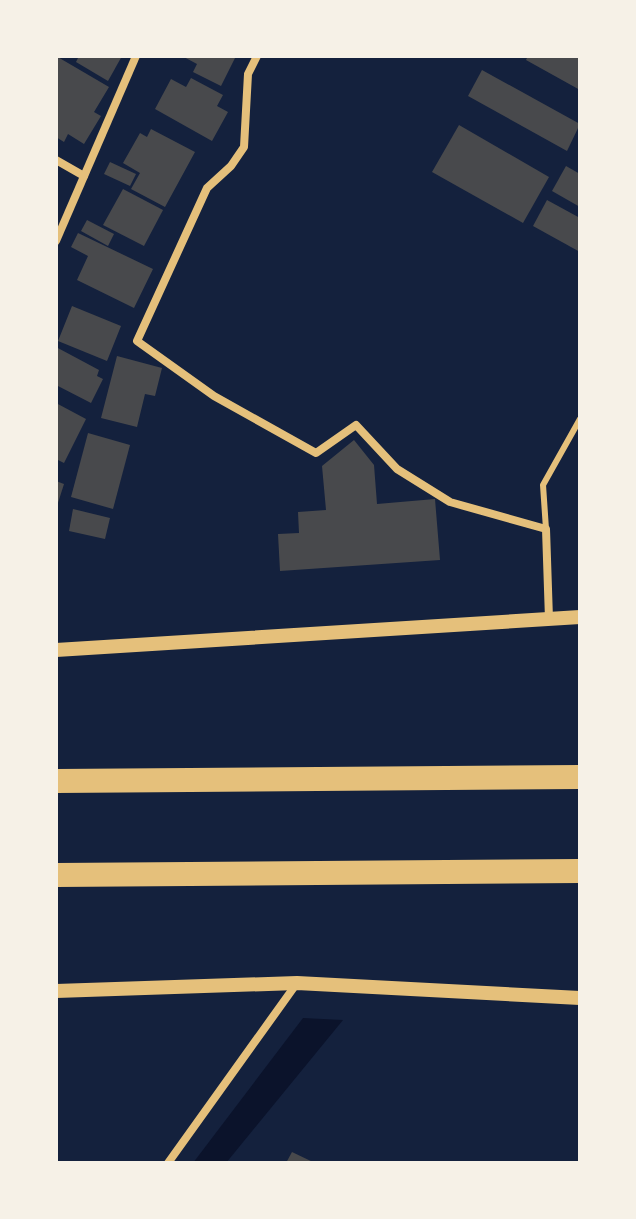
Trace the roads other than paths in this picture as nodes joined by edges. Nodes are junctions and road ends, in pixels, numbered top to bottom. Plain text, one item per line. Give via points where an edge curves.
1 (136, 56) edge
2 (257, 56) edge
3 (56, 160) edge
4 (84, 176) junction
5 (56, 241) edge
6 (580, 419) edge
7 (546, 529) junction
8 (580, 617) edge
9 (549, 619) junction
10 (56, 650) edge
11 (580, 777) edge
12 (56, 781) edge
13 (580, 871) edge
14 (56, 875) edge
15 (297, 983) junction
16 (56, 991) edge
17 (580, 998) edge
18 (168, 1163) edge

1 - 4 street
2 - 7 street via 248,74 244,147 207,188 137,341 214,396 316,453 356,425 397,469 450,502
3 - 4 street
4 - 5 street
6 - 7 lane via 543,485
7 - 9 street
8 - 9 street
9 - 10 street
11 - 12 highway
13 - 14 highway
15 - 16 street
15 - 17 street
15 - 18 street

